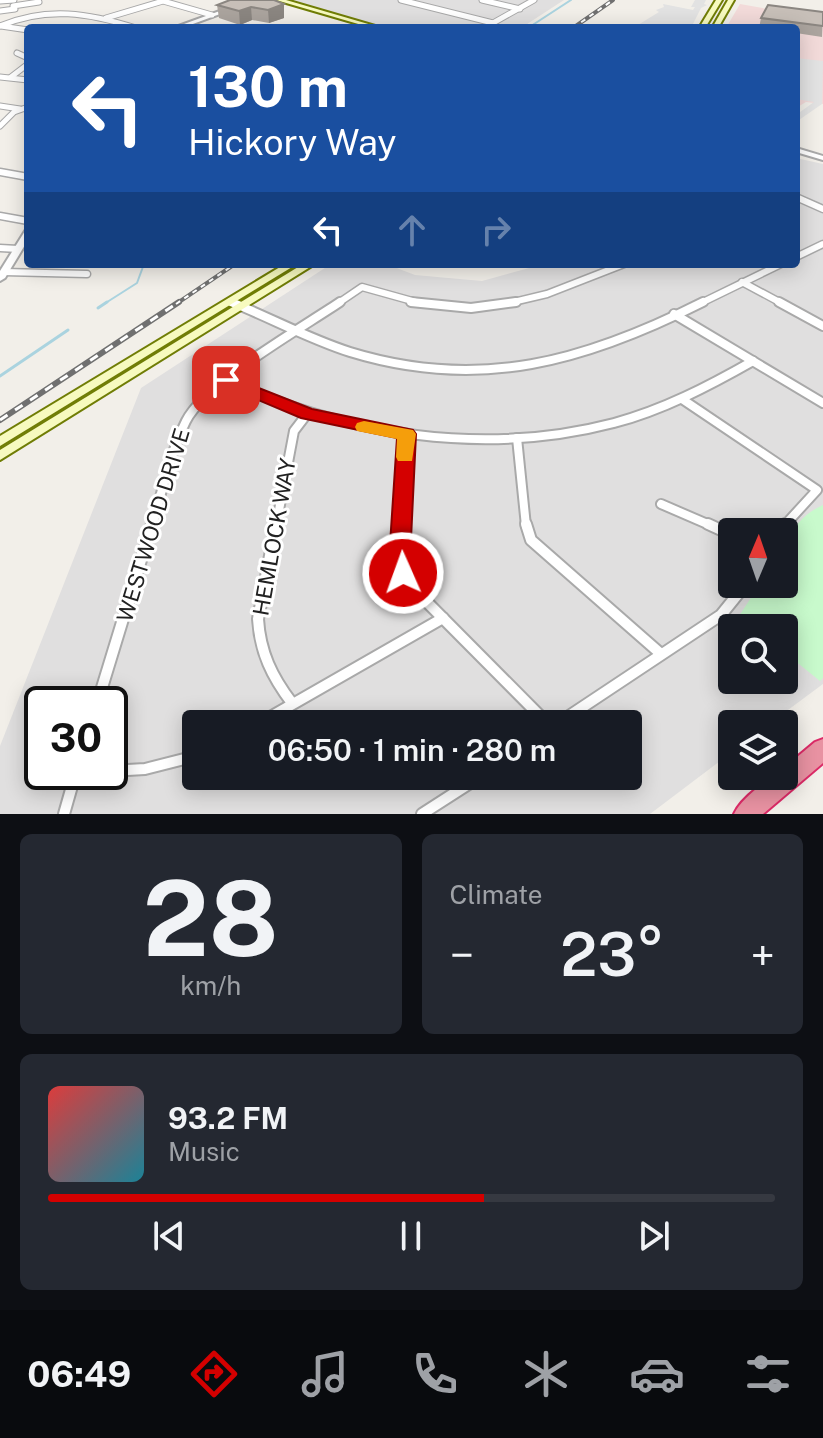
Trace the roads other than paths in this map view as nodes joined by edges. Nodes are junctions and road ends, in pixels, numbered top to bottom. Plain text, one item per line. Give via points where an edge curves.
1 (253, 0) edge
2 (279, 0) edge
3 (401, 0) edge
4 (482, 0) edge
5 (534, 0) edge
6 (719, 0) edge
7 (731, 0) edge
8 (0, 1) edge
9 (39, 2) edge
10 (17, 8) edge
11 (520, 9) junction
12 (0, 11) edge
13 (212, 15) junction
14 (106, 18) junction
15 (124, 24) edge
16 (187, 24) edge
17 (335, 24) edge
18 (365, 24) edge
19 (704, 24) edge
20 (717, 24) edge
21 (0, 26) edge
22 (24, 29) edge
23 (17, 53) dead end
24 (24, 58) edge
25 (24, 65) edge
26 (0, 77) edge
27 (11, 77) junction
28 (24, 79) edge
29 (0, 106) edge
30 (24, 108) edge
31 (0, 126) edge
32 (800, 151) edge
33 (823, 158) edge
34 (0, 172) edge
35 (24, 176) edge
36 (800, 199) edge
37 (823, 209) edge
38 (0, 216) edge
39 (24, 220) edge
40 (24, 239) edge
41 (823, 244) edge
42 (0, 248) edge
43 (800, 248) edge
44 (18, 249) junction
45 (807, 252) junction
46 (800, 255) edge
47 (286, 268) edge
48 (303, 268) edge
49 (614, 268) edge
50 (772, 268) edge
51 (87, 274) dead end
52 (2, 275) edge
53 (742, 282) junction
54 (237, 304) junction
55 (674, 314) junction
56 (823, 326) edge
57 (296, 331) junction
58 (139, 357) junction
59 (753, 361) junction
60 (226, 380) junction
61 (119, 383) junction
62 (81, 393) junction
63 (682, 399) junction
64 (823, 403) edge
65 (307, 414) junction
66 (406, 434) junction
67 (517, 438) junction
68 (0, 442) edge
69 (0, 456) edge
70 (661, 504) dead end
71 (789, 518) edge
72 (718, 529) edge
73 (735, 598) edge
74 (443, 618) junction
75 (661, 654) junction
76 (103, 686) edge
77 (292, 703) junction
78 (281, 710) edge
79 (534, 710) edge
80 (578, 710) edge
81 (823, 749) edge
82 (182, 761) edge
83 (128, 772) edge
84 (71, 790) edge
85 (459, 790) edge
86 (64, 814) edge
87 (422, 814) edge
88 (746, 814) edge

1 - 13 street
1 - 17 main road
2 - 18 main road
3 - 11 street via 493,23
4 - 11 street
5 - 11 street
6 - 19 main road
7 - 20 main road
8 - 10 street
9 - 10 street
10 - 12 street
10 - 14 street
10 - 21 street
13 - 14 street via 163,1
13 - 16 street
14 - 15 street
21 - 22 street
23 - 24 street
25 - 27 street
26 - 27 street
27 - 28 street
29 - 30 street
30 - 31 street
32 - 33 street
34 - 35 street
36 - 37 street
38 - 39 street
40 - 44 street
41 - 45 street
42 - 44 street
43 - 45 street
44 - 52 street
45 - 46 street
47 - 54 main road
48 - 54 main road
49 - 57 street, WESTWOOD DRIVE via 536,299 498,307 435,306 362,287
50 - 53 street
51 - 52 street
53 - 55 street
53 - 56 street
54 - 57 street
54 - 58 main road
54 - 61 main road
55 - 57 street via 572,356 488,368 389,361
55 - 59 street
57 - 60 street, WESTWOOD DRIVE
58 - 61 main road
58 - 62 main road
59 - 63 street
59 - 64 street
60 - 65 street
60 - 76 street, WESTWOOD DRIVE via 193,408 183,428
61 - 62 main road
61 - 69 main road
62 - 68 main road
63 - 67 street via 611,424
63 - 71 street via 817,490
65 - 66 street
65 - 77 street, HEMLOCK WAY via 294,431 258,619 264,661
66 - 67 street
66 - 74 street via 400,560 411,586
67 - 75 street via 531,540
70 - 72 street
73 - 75 street via 721,615
74 - 77 street
74 - 79 street
75 - 80 street
77 - 78 street
81 - 88 highway
82 - 83 street
84 - 86 street
85 - 87 street

